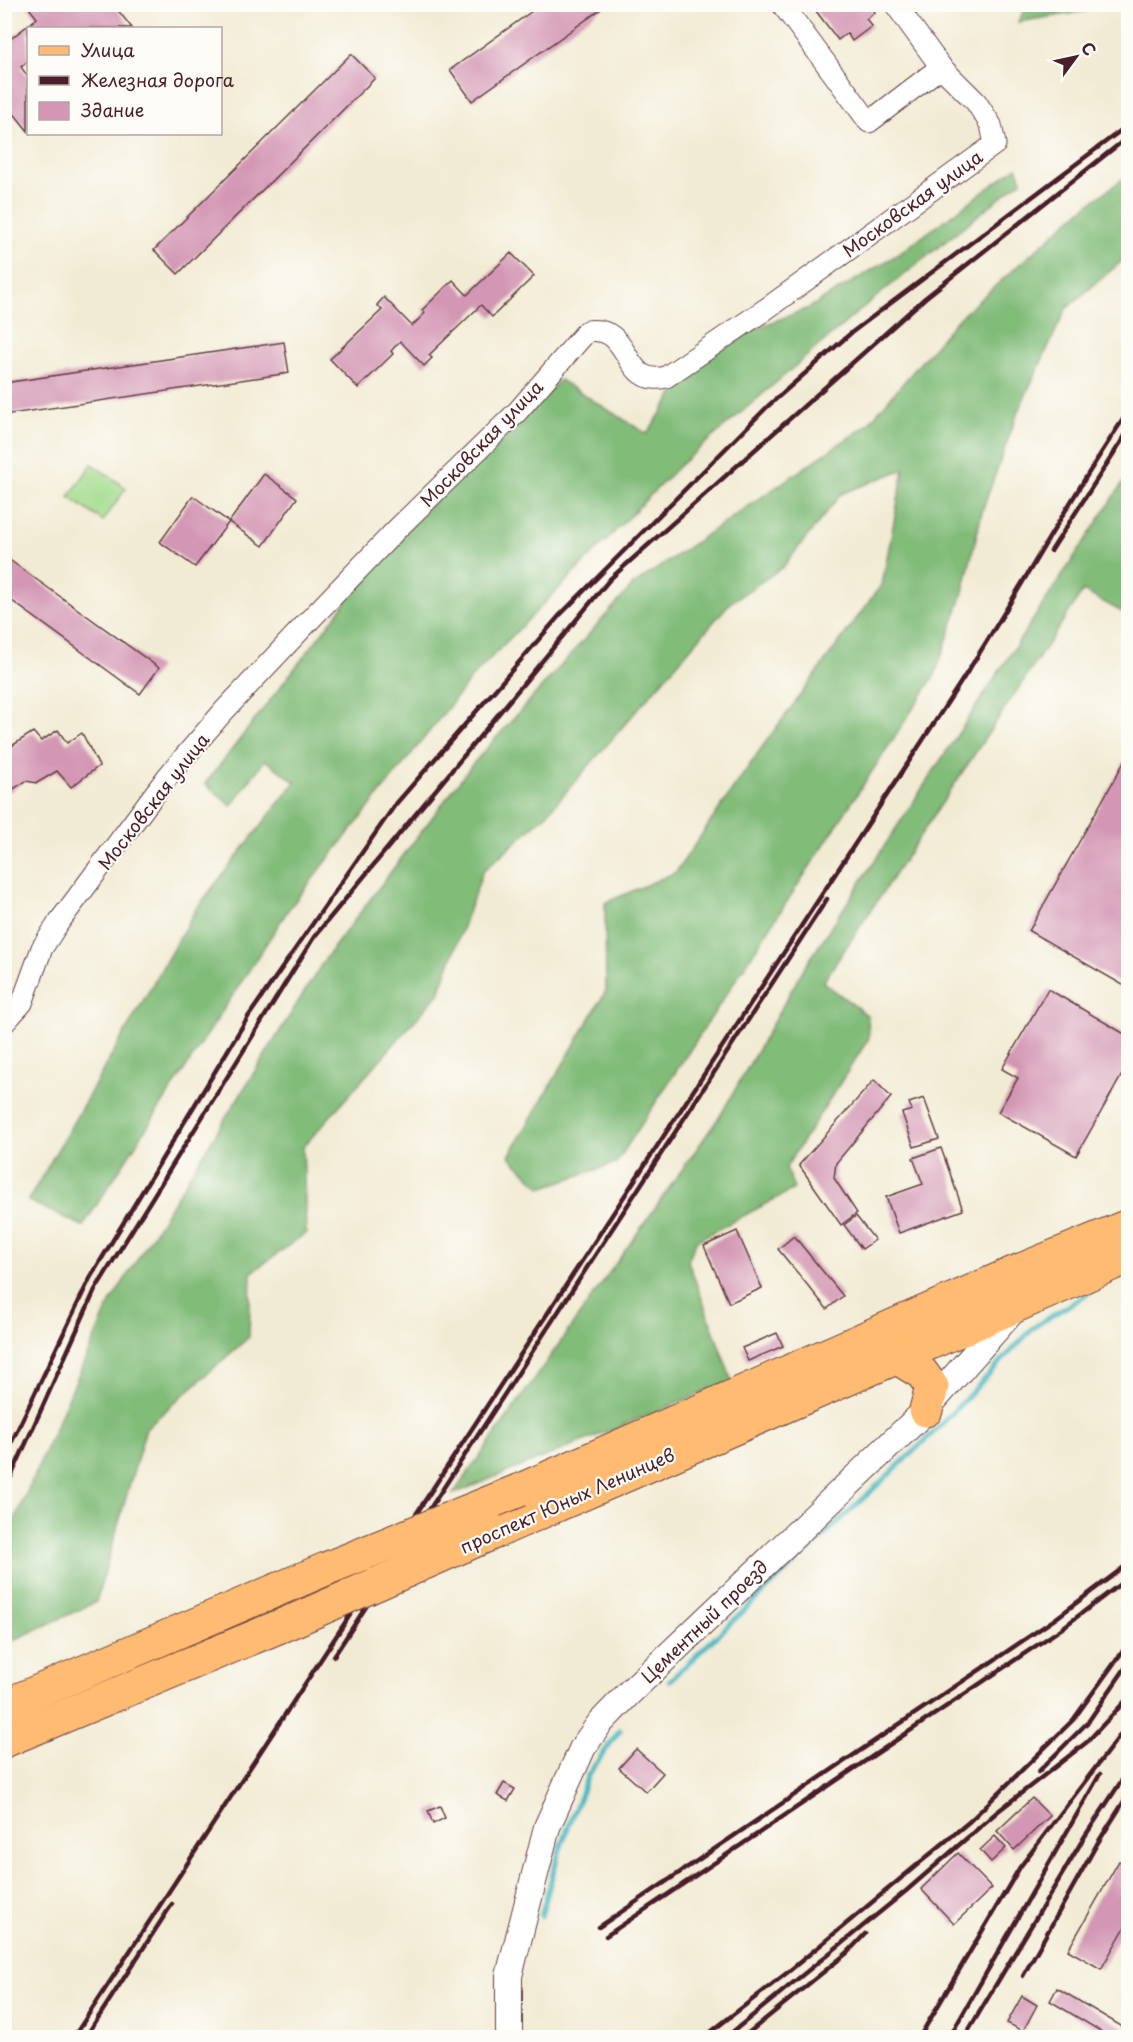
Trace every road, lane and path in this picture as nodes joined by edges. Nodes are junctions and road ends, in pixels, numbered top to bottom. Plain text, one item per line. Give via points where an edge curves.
1 (782, 4) edge
2 (895, 4) edge
3 (941, 67) junction
4 (4, 1023) edge
5 (1128, 1226) edge
6 (1087, 1243) junction
7 (1128, 1257) edge
8 (1011, 1274) junction
9 (1018, 1305) junction
10 (896, 1357) junction
11 (926, 1410) junction
12 (4, 1706) edge
13 (4, 1741) edge
14 (509, 2037) edge

1 - 3 street via 869,123
2 - 3 street
3 - 4 street, Московская улица via 976,102 991,125 995,144 666,376 654,380 642,376 613,335 600,329 587,331 517,411 302,628 168,776 59,922 42,948 22,1003
5 - 6 main road, проспект Юных Ленинцев
6 - 8 main road, проспект Юных Ленинцев
6 - 9 street, Цементный проезд
7 - 9 main road, проспект Юных Ленинцев
8 - 9 street
8 - 12 main road, проспект Юных Ленинцев, bridge via 520,1490
9 - 10 main road, проспект Юных Ленинцев
9 - 11 street, Цементный проезд
10 - 11 main road via 922,1373 932,1387
10 - 13 main road, проспект Юных Ленинцев, bridge via 295,1620
11 - 14 street, Цементный проезд via 630,1692 583,1747 547,1827 541,1850 509,1976

